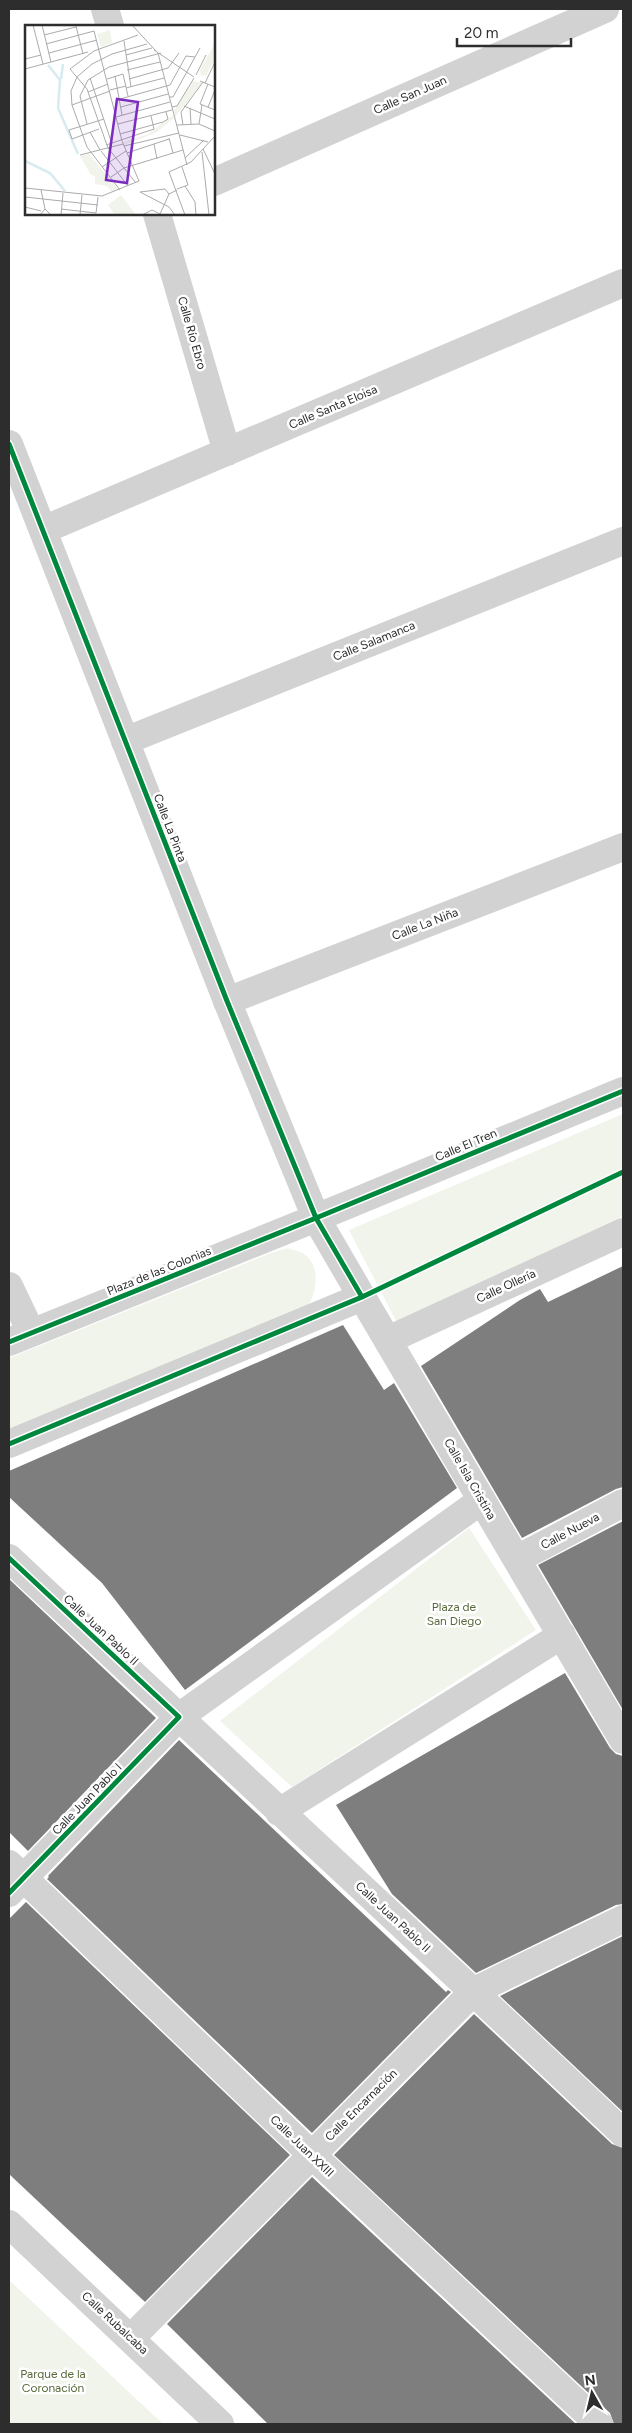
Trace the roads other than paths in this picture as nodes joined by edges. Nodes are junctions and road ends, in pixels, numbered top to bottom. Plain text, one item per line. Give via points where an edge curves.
1 (105, 9) edge
2 (606, 9) edge
3 (110, 25) edge
4 (215, 182) edge
5 (157, 215) edge
6 (623, 283) edge
7 (9, 444) edge
8 (227, 452) junction
9 (43, 530) junction
10 (623, 541) edge
11 (125, 741) junction
12 (623, 847) edge
13 (227, 1001) junction
14 (623, 1091) edge
15 (316, 1218) junction
16 (623, 1232) edge
17 (9, 1286) edge
18 (362, 1296) junction
19 (20, 1337) edge
20 (388, 1340) junction
21 (9, 1444) edge
22 (482, 1500) junction
23 (623, 1502) edge
24 (9, 1558) edge
25 (516, 1558) junction
26 (562, 1636) junction
27 (179, 1717) junction
28 (623, 1740) edge
29 (279, 1812) junction
30 (14, 1879) edge
31 (623, 1919) edge
32 (474, 1991) junction
33 (623, 2134) edge
34 (312, 2155) junction
35 (9, 2224) edge
36 (131, 2338) junction
37 (220, 2424) edge
38 (599, 2424) edge

1 - 3 street
2 - 4 street, Calle San Juan
5 - 8 street, Calle Río Ebro
6 - 8 street, Calle Santa Eloisa
7 - 9 street, Calle La Pinta
8 - 9 street, Calle Santa Eloisa
9 - 11 street, Calle La Pinta
10 - 11 street, Calle Salamanca
11 - 13 street, Calle La Pinta
12 - 13 street, Calle La Niña
13 - 15 street, Calle La Pinta
14 - 15 street, Calle El Tren
15 - 18 street, Calle Isla Cristina
15 - 19 street, Plaza de las Colonias
16 - 20 street, Calle Ollería
17 - 19 street
18 - 20 street, Calle Isla Cristina
18 - 21 street
20 - 22 street, Calle Isla Cristina
22 - 25 street, Calle Isla Cristina
22 - 27 street
23 - 25 street, Calle Nueva
24 - 27 street, Calle Juan Pablo II
25 - 26 street, Calle Isla Cristina
26 - 28 street, Calle Isla Cristina
26 - 29 street
27 - 29 street, Calle Juan Pablo II
27 - 30 street, Calle Juan Pablo I
29 - 32 street, Calle Juan Pablo II
30 - 34 street, Calle Juan XXIII
31 - 32 street, Calle Encarnación
32 - 33 street, Calle Juan Pablo II
32 - 34 street, Calle Encarnación
34 - 36 street, Calle Encarnación
34 - 38 street, Calle Juan XXIII
35 - 36 street, Calle Rubalcaba
36 - 37 street, Calle Rubalcaba

